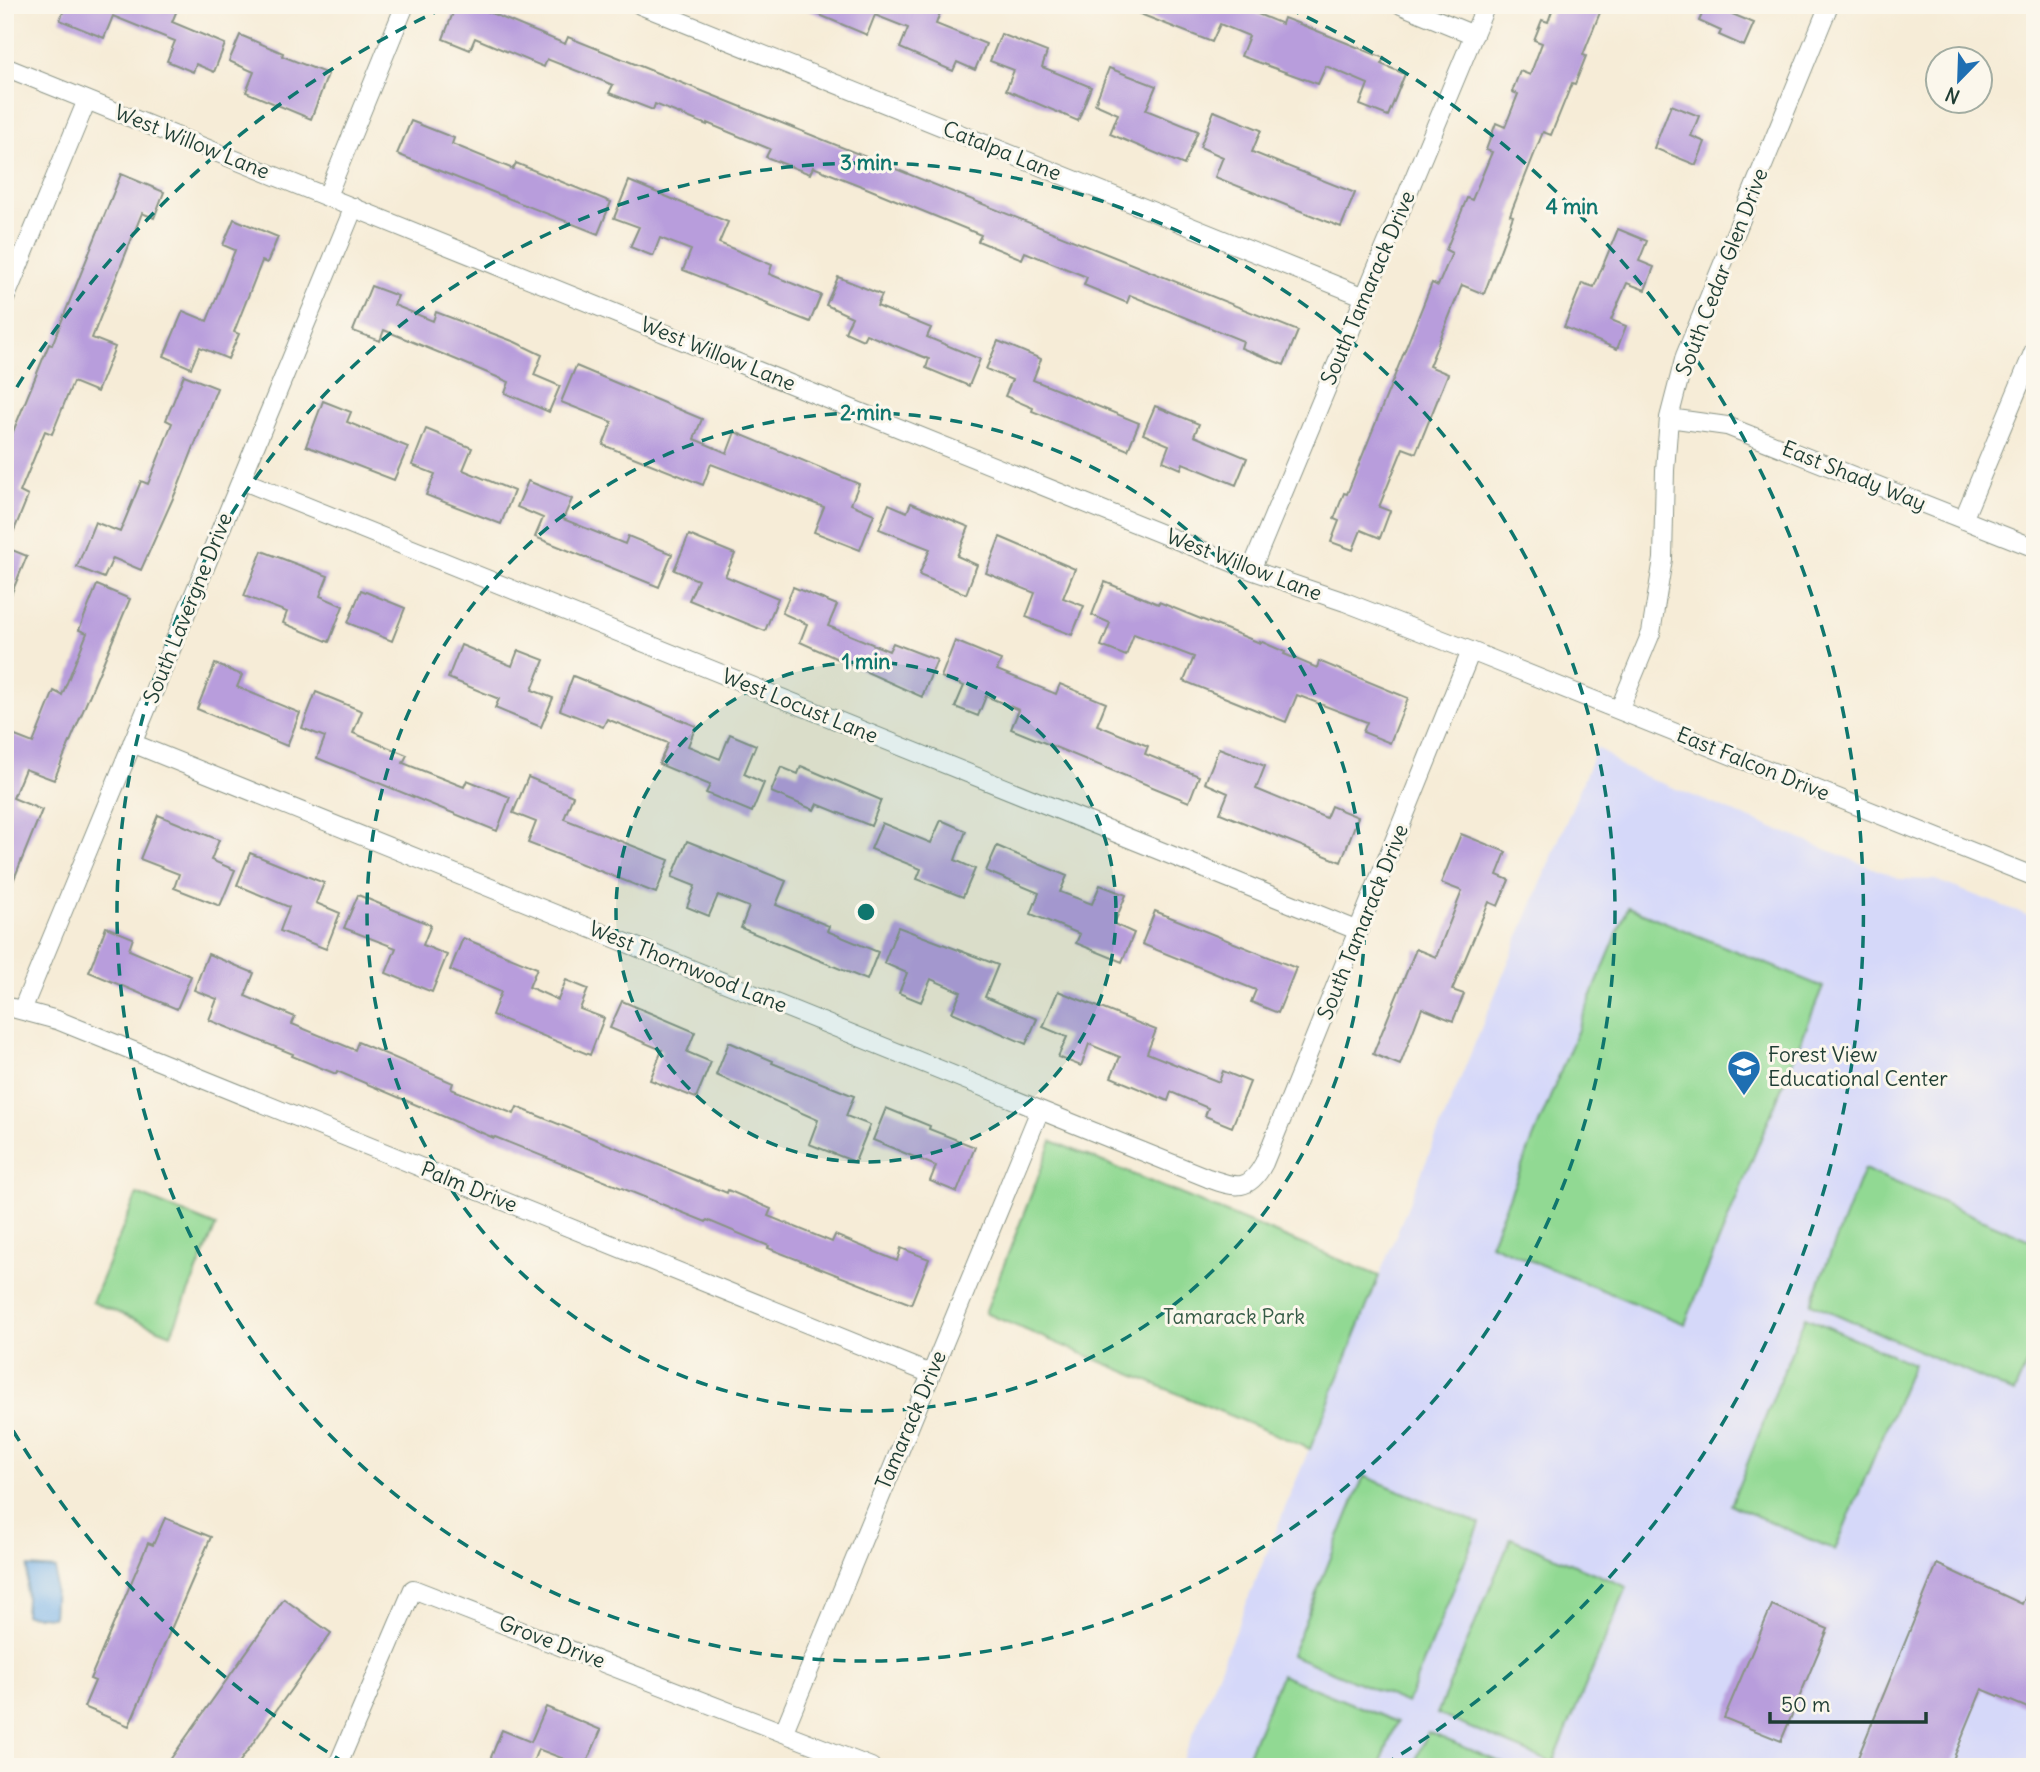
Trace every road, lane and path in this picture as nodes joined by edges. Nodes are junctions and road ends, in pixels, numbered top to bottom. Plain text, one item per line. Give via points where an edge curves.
1 (405, 5) edge
2 (640, 5) edge
3 (1401, 5) edge
4 (1486, 5) edge
5 (1829, 5) edge
6 (1474, 35) junction
7 (5, 67) edge
8 (87, 100) junction
9 (327, 196) junction
10 (354, 207) junction
11 (1365, 297) junction
12 (5, 299) edge
13 (2035, 348) edge
14 (1669, 418) junction
15 (241, 480) junction
16 (1963, 520) junction
17 (2035, 548) edge
18 (1251, 570) junction
19 (1471, 651) junction
20 (1619, 710) junction
21 (132, 743) junction
22 (2035, 877) edge
23 (1359, 931) junction
24 (14, 1008) edge
25 (1040, 1110) junction
26 (1244, 1185) joint
27 (931, 1374) junction
28 (784, 1731) junction
29 (337, 1767) edge
30 (871, 1767) edge

1 - 9 street
2 - 11 street, Catalpa Lane
3 - 6 street
4 - 6 street, South Tamarack Drive
5 - 14 street, South Cedar Glen Drive via 1685,356
6 - 11 street, South Tamarack Drive
7 - 8 street, West Willow Lane
8 - 9 street, West Willow Lane
8 - 12 street
9 - 10 street, West Willow Lane
10 - 15 street, South Lavergne Drive
10 - 18 street, West Willow Lane
11 - 18 street, South Tamarack Drive
13 - 16 street
14 - 16 street, East Shady Way via 1727,426
14 - 20 street, South Cedar Glen Drive via 1663,559 1651,633
15 - 21 street, South Lavergne Drive
15 - 23 street, West Locust Lane
16 - 17 street, East Shady Way
18 - 19 street, West Willow Lane
19 - 20 street, East Falcon Drive
19 - 23 street, South Tamarack Drive
20 - 22 street, East Falcon Drive
21 - 24 street, South Lavergne Drive
21 - 25 street, West Thornwood Lane
23 - 26 street, South Tamarack Drive via 1264,1163
24 - 27 street, Palm Drive via 57,1020
25 - 26 street, West Thornwood Lane via 1208,1178
25 - 27 street, Tamarack Drive
27 - 28 street, Tamarack Drive
28 - 29 street, Grove Drive via 413,1589
28 - 30 street, Grove Drive

